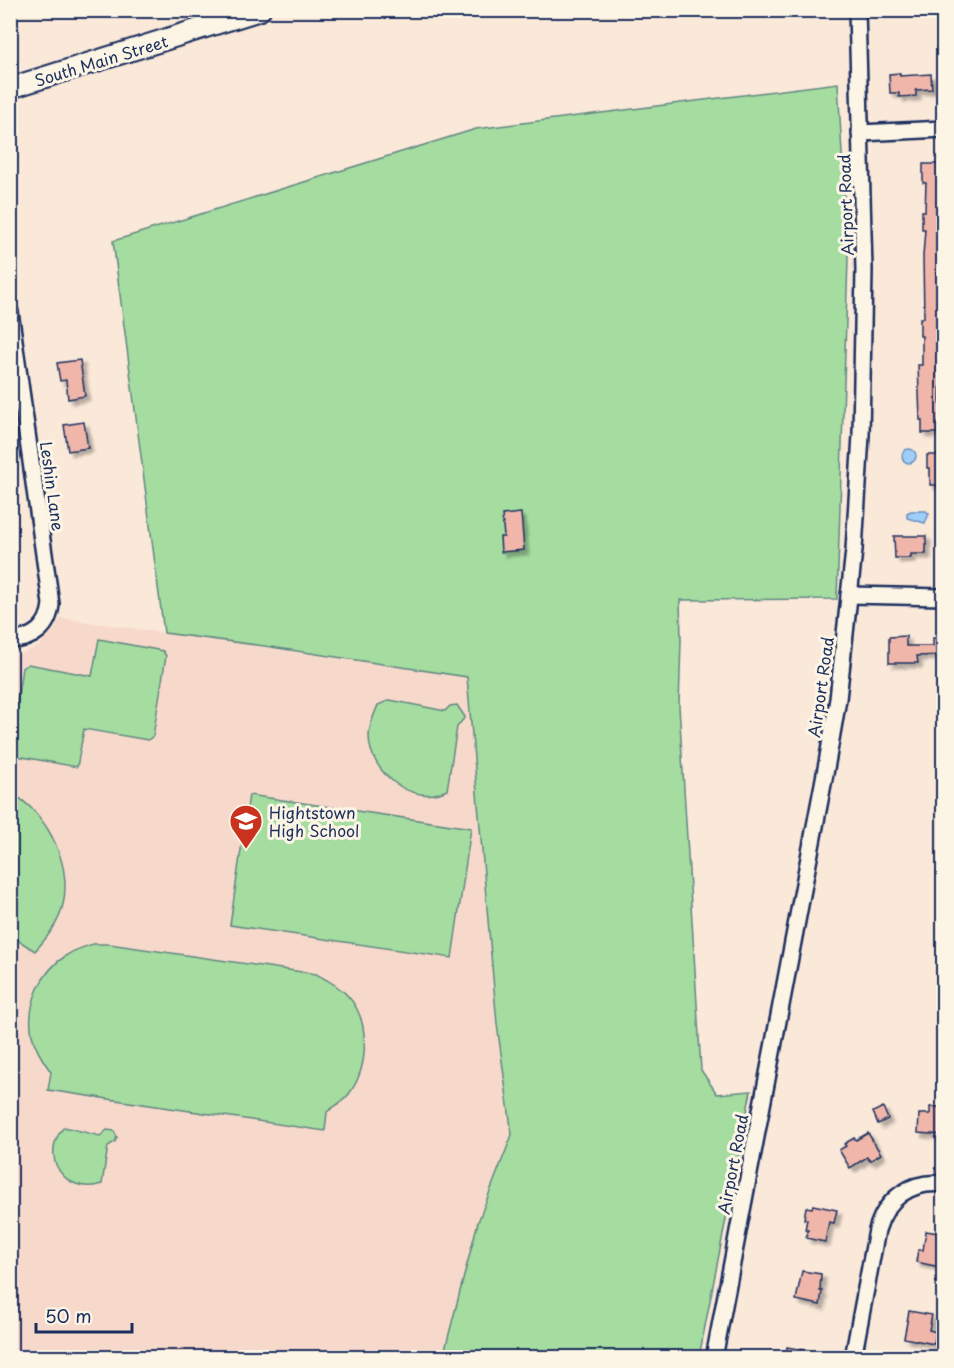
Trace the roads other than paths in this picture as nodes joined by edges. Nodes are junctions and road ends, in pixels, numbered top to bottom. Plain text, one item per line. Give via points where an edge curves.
1 (260, 10) edge
2 (857, 10) edge
3 (10, 88) edge
4 (944, 129) edge
5 (860, 133) junction
6 (10, 312) edge
7 (849, 595) junction
8 (944, 597) edge
9 (10, 640) edge
10 (944, 1184) edge
11 (714, 1358) edge
12 (853, 1358) edge

1 - 3 main road, South Main Street
2 - 5 street, Airport Road
4 - 5 street
5 - 7 street, Airport Road via 864,355
6 - 9 street, Leshin Lane via 51,604 46,623 39,631 30,637
7 - 8 street
7 - 11 street, Airport Road via 826,774
10 - 12 street via 912,1187 892,1201 882,1215

